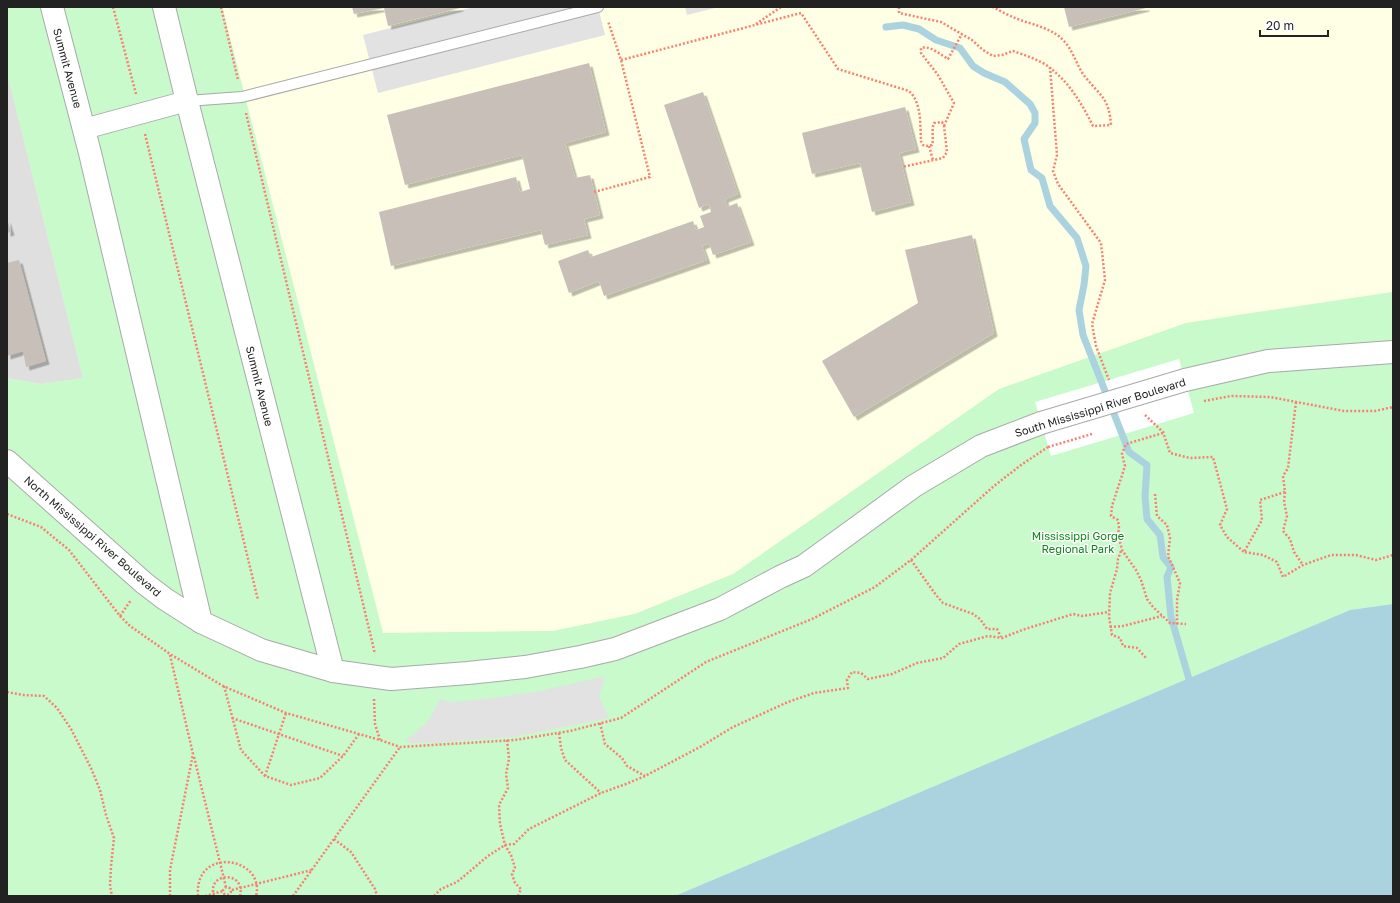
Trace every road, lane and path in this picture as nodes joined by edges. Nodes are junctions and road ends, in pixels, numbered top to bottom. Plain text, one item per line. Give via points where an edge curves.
1 (52, 7) edge
2 (113, 7) edge
3 (164, 7) edge
4 (221, 7) edge
5 (598, 7) edge
6 (781, 7) edge
7 (899, 7) edge
8 (993, 7) edge
9 (606, 14) dead end
10 (754, 25) junction
11 (962, 34) junction
12 (621, 60) junction
13 (1050, 67) junction
14 (242, 97) junction
15 (187, 101) junction
16 (141, 113) junction
17 (944, 126) junction
18 (84, 128) junction
19 (929, 146) junction
20 (933, 160) junction
21 (902, 167) dead end
22 (594, 192) dead end
23 (1393, 352) edge
24 (1110, 382) dead end
25 (1199, 402) dead end
26 (1296, 402) junction
27 (1393, 408) edge
28 (1142, 412) dead end
29 (1163, 432) junction
30 (1048, 447) dead end
31 (7, 461) edge
32 (1285, 492) junction
33 (1155, 494) dead end
34 (7, 514) edge
35 (1122, 550) junction
36 (1244, 552) junction
37 (1393, 555) edge
38 (911, 560) junction
39 (1303, 565) junction
40 (258, 600) dead end
41 (1109, 612) junction
42 (1162, 616) junction
43 (201, 622) junction
44 (1177, 624) junction
45 (1186, 624) dead end
46 (1110, 626) junction
47 (1002, 638) junction
48 (170, 654) junction
49 (1146, 658) dead end
50 (333, 671) junction
51 (377, 678) junction
52 (223, 686) junction
53 (7, 692) edge
54 (286, 713) junction
55 (232, 718) junction
56 (600, 723) junction
57 (559, 733) junction
58 (279, 734) junction
59 (359, 734) junction
60 (380, 740) junction
61 (506, 740) junction
62 (400, 747) junction
63 (193, 754) junction
64 (344, 756) junction
65 (265, 776) junction
66 (645, 776) junction
67 (601, 793) junction
68 (334, 839) junction
69 (505, 845) junction
70 (220, 862) junction
71 (312, 870) junction
72 (224, 877) junction
73 (256, 884) junction
74 (226, 887) junction
75 (241, 888) junction
76 (232, 890) junction
77 (223, 891) junction
78 (214, 895) edge
79 (112, 896) edge
80 (170, 896) edge
81 (198, 896) edge
82 (205, 896) edge
83 (228, 896) edge
84 (240, 896) edge
85 (256, 896) edge
86 (293, 896) edge
87 (377, 896) edge
88 (434, 896) edge
89 (518, 896) edge

1 - 18 street, Summit Avenue
2 - 16 path
3 - 15 street, Summit Avenue
4 - 14 path
5 - 14 lane
6 - 10 path
7 - 11 path via 899,13 941,22
8 - 13 path via 1047,28 1064,40 1085,77 1104,97 1110,112 1111,125 1093,126 1086,110 1069,86
9 - 12 path
10 - 12 path
10 - 19 path via 801,13 838,69 909,91 914,96 923,145
11 - 13 path via 993,56 1013,50
11 - 17 path via 948,59 931,49 921,48 921,53 938,75 954,103
12 - 22 path via 650,177
13 - 24 path via 1057,155 1053,170 1058,184 1101,243 1105,280 1092,324 1096,346
14 - 15 lane
14 - 51 path via 376,660
15 - 16 street
15 - 50 street, Summit Avenue
16 - 18 street
16 - 40 path
17 - 19 path via 942,122 934,123 933,141
17 - 20 path via 947,152 943,158
18 - 43 street, Summit Avenue
19 - 20 path
20 - 21 path
23 - 51 street, South Mississippi River Boulevard, bridge via 1268,361 1185,380 1041,423 981,446 914,486 804,566 720,610 615,649 525,667 391,679
25 - 26 path via 1231,396 1270,397
26 - 27 path via 1344,411
26 - 32 path via 1288,468 1282,476
28 - 29 path
29 - 35 path via 1126,444 1122,454 1125,466 1111,516 1118,520
29 - 36 path via 1170,453 1190,458 1212,458 1227,509 1220,525 1227,537
30 - 38 path via 994,486
31 - 43 street, North Mississippi River Boulevard via 144,582
32 - 36 path via 1260,500 1262,520
32 - 39 path via 1287,516 1283,531
33 - 44 path via 1157,516 1167,525 1170,538 1168,556 1180,583
34 - 48 path via 41,527 69,550 120,616
35 - 41 path via 1110,593
35 - 42 path via 1136,570 1147,599
36 - 39 path via 1262,555 1277,562 1283,577
37 - 39 path via 1376,560 1356,555 1331,555
38 - 47 path via 944,603 973,614 988,630 997,629
38 - 56 path via 875,587 812,619 706,662 620,718
41 - 46 path
41 - 47 path via 1082,616 1073,614
42 - 44 path via 1170,623
42 - 46 path via 1123,626
43 - 50 street, South Mississippi River Boulevard via 261,650
44 - 45 path
46 - 49 path via 1112,635 1120,638 1123,646 1138,648
47 - 66 path via 988,636 959,644 943,658 917,663 892,674 868,679 861,673 852,672 848,688 814,693 788,702 732,727
48 - 52 path
48 - 63 path
50 - 51 street, South Mississippi River Boulevard
51 - 60 path via 373,694 375,724
52 - 54 path
52 - 55 path
53 - 79 path via 44,696 57,708 71,729 91,768 114,838 110,886
54 - 58 path
54 - 59 path
55 - 58 path
55 - 65 path via 241,750
56 - 57 path
56 - 66 path via 604,744 622,758 627,766
57 - 61 path
57 - 67 path via 565,760
58 - 64 path
58 - 65 path
59 - 60 path
59 - 64 path
60 - 62 path
61 - 62 path
61 - 69 path via 509,759 506,774 508,788 499,805
62 - 68 path
63 - 70 path
63 - 80 path via 170,870
64 - 65 path via 320,778 291,785
66 - 67 path
67 - 69 path via 528,828 514,844
68 - 71 path
68 - 87 path via 351,852
69 - 88 path via 457,882 441,889
69 - 89 path via 515,868 512,874 514,883 521,889
70 - 72 path
70 - 73 path via 238,863 246,868
70 - 81 path via 204,872
71 - 73 path
71 - 86 path
72 - 74 path
72 - 75 path via 232,878
72 - 78 path via 214,885
73 - 75 path
73 - 85 path
74 - 76 path
74 - 77 path
75 - 76 path
75 - 84 path
76 - 83 path
77 - 78 path
77 - 83 path
78 - 82 path

